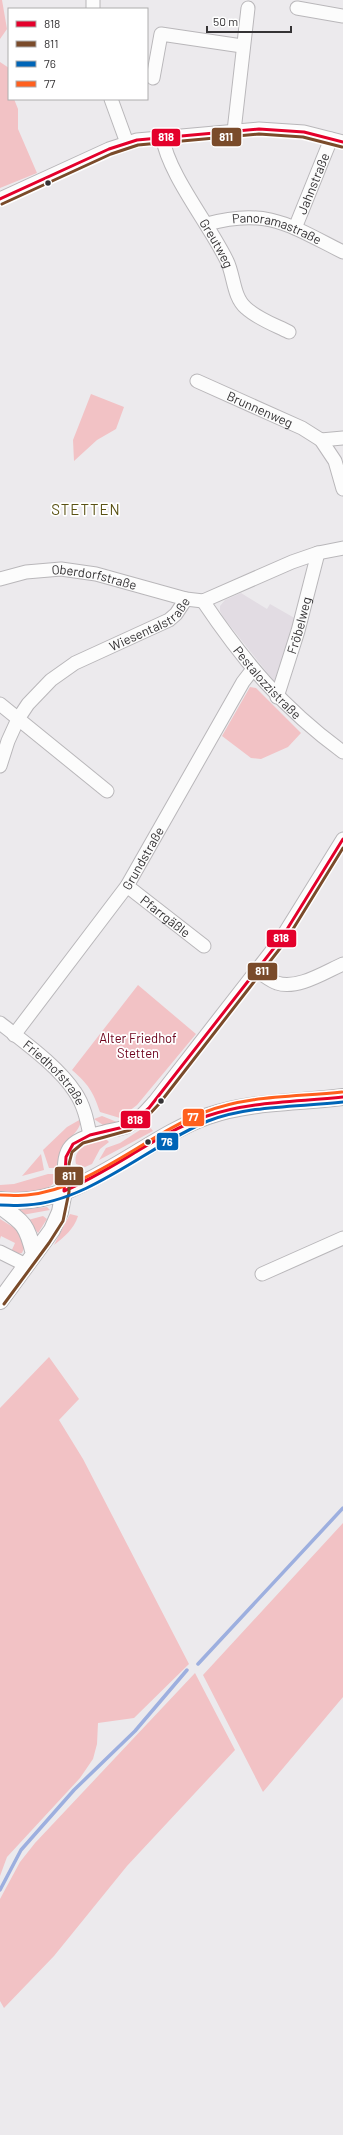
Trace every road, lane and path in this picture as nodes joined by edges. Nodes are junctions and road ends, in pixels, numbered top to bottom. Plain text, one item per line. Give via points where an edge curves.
1 (248, 8) dead end
2 (297, 8) dead end
3 (343, 16) edge
4 (242, 46) junction
5 (153, 78) dead end
6 (111, 100) edge
7 (234, 132) junction
8 (162, 136) junction
9 (337, 141) edge
10 (127, 143) junction
11 (0, 199) edge
12 (207, 224) junction
13 (295, 228) junction
14 (343, 252) edge
15 (289, 332) dead end
16 (197, 381) dead end
17 (343, 438) edge
18 (321, 440) junction
19 (343, 489) edge
20 (343, 548) edge
21 (318, 553) junction
22 (0, 579) edge
23 (186, 599) junction
24 (203, 601) junction
25 (253, 669) junction
26 (277, 697) junction
27 (0, 704) edge
28 (18, 719) junction
29 (343, 752) edge
30 (0, 766) edge
31 (107, 791) dead end
32 (343, 839) edge
33 (127, 886) junction
34 (204, 946) dead end
35 (343, 964) edge
36 (258, 972) junction
37 (0, 1023) edge
38 (14, 1034) junction
39 (343, 1097) edge
40 (90, 1135) junction
41 (64, 1191) junction
42 (0, 1200) edge
43 (0, 1206) edge
44 (343, 1238) edge
45 (0, 1252) edge
46 (30, 1260) junction
47 (262, 1274) dead end
48 (0, 1301) edge

1 - 4 street
2 - 3 street
4 - 5 street via 161,34
4 - 7 street
6 - 10 street
7 - 8 street, Jahnstraße
7 - 9 street, Jahnstraße via 259,129 287,130
8 - 10 street, Jahnstraße
8 - 12 street, Greutweg via 169,160
9 - 13 street, Jahnstraße
10 - 11 street, Jahnstraße
12 - 13 street, Panoramastraße via 225,219 257,216
12 - 15 street, Greutweg via 232,271 240,302 258,316
13 - 14 street, Panoramastraße
16 - 18 street, Brunnenweg via 302,428
17 - 18 street
18 - 19 street, Brunnenweg via 335,461
20 - 21 street, Wiesentalstraße
21 - 24 street, Wiesentalstraße
21 - 26 street, Fröbelweg via 298,631
22 - 23 street, Oberdorfstraße via 26,572 62,569 104,576
23 - 24 street, Wiesentalstraße
23 - 28 street, Wiesentalstraße via 169,620 63,670 38,692
24 - 25 street, Pestalozzistraße
25 - 26 street, Pestalozzistraße
25 - 33 street, Grundstraße via 243,682
26 - 29 street, Pestalozzistraße
27 - 28 street
28 - 30 street, Wiesentalstraße
28 - 31 street
32 - 36 street via 305,903
33 - 34 street, Pfarrgäßle
33 - 38 street, Grundstraße
35 - 36 street via 286,985 276,983
36 - 40 street via 142,1115 127,1126
37 - 38 street, Friedhofstraße
38 - 40 street, Friedhofstraße via 55,1070 75,1092 87,1117
39 - 41 street via 253,1106 208,1116 175,1130 95,1177
40 - 41 street via 81,1138 68,1149 64,1163
41 - 42 street via 28,1201
41 - 46 street via 58,1219
43 - 46 street via 22,1222 30,1235
44 - 47 street
45 - 46 street
46 - 48 street

